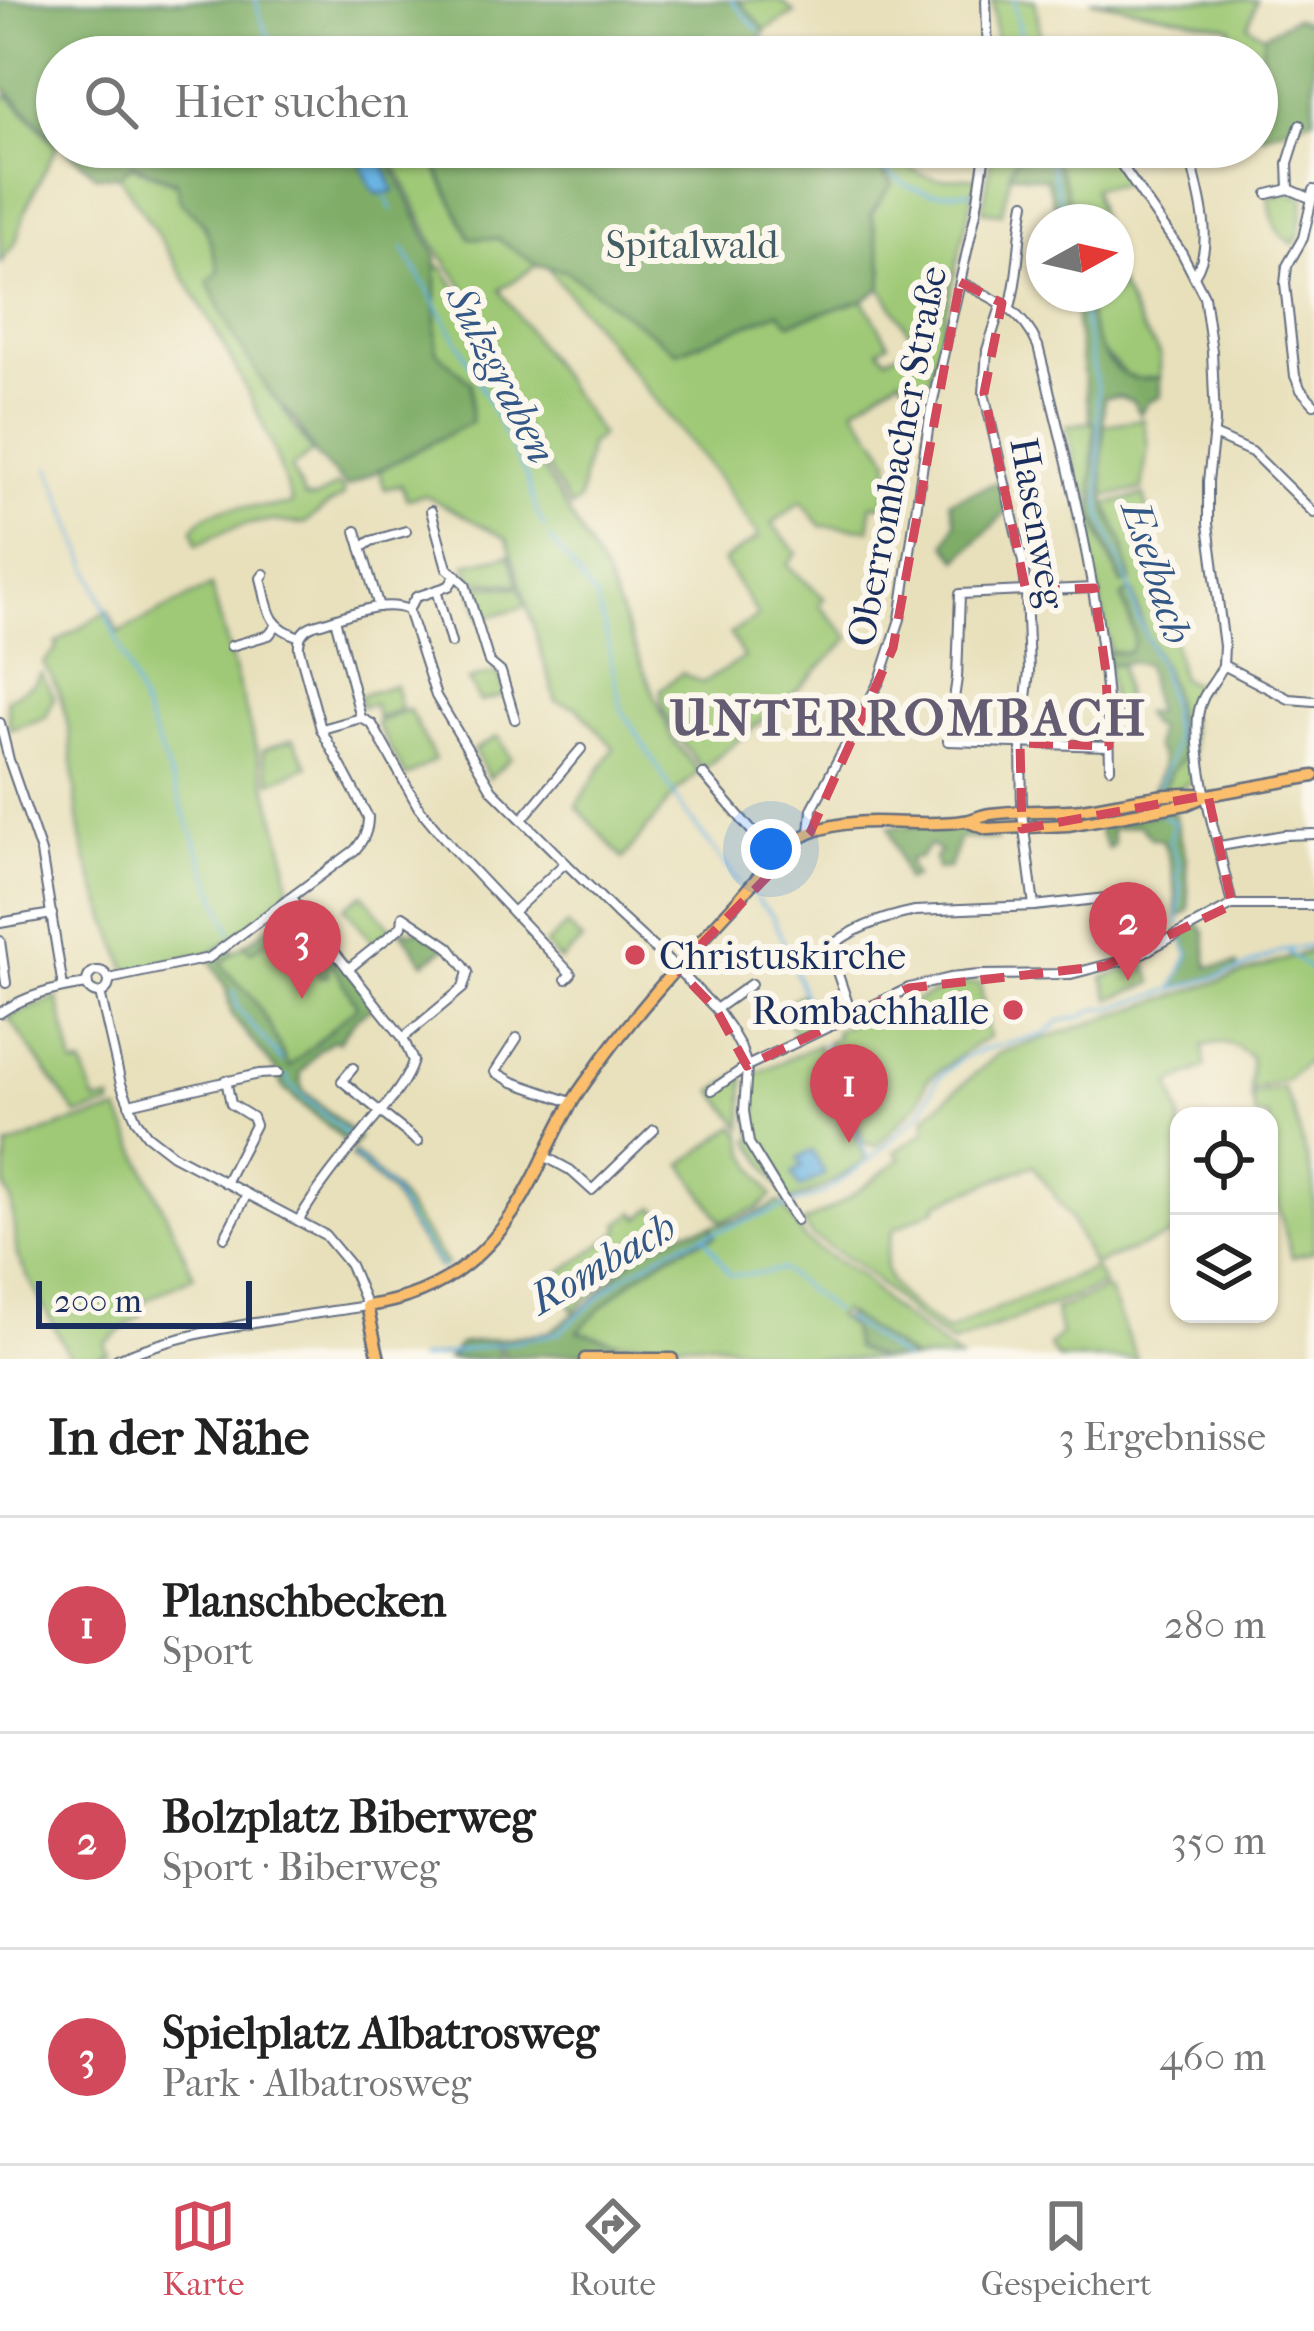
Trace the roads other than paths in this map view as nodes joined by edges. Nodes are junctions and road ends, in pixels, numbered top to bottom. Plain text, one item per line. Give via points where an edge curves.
1 (986, 0) edge
2 (987, 36) edge
3 (1300, 125) dead end
4 (983, 168) edge
5 (1123, 168) edge
6 (1193, 168) edge
7 (1289, 189) junction
8 (1268, 194) dead end
9 (1312, 194) edge
10 (1025, 203) dead end
11 (1194, 276) junction
12 (960, 282) junction
13 (1006, 305) junction
14 (1314, 404) edge
15 (1214, 435) junction
16 (431, 511) dead end
17 (1314, 513) edge
18 (356, 530) dead end
19 (406, 531) dead end
20 (361, 548) junction
21 (264, 574) dead end
22 (456, 575) junction
23 (1094, 588) junction
24 (436, 590) junction
25 (1027, 591) junction
26 (379, 607) junction
27 (408, 610) junction
28 (335, 619) junction
29 (276, 626) junction
30 (300, 637) junction
31 (451, 643) dead end
32 (231, 646) dead end
33 (1223, 664) junction
34 (1314, 700) edge
35 (361, 718) junction
36 (515, 719) dead end
37 (0, 723) edge
38 (321, 729) junction
39 (1021, 743) junction
40 (1109, 746) junction
41 (580, 749) dead end
42 (4, 762) edge
43 (1109, 768) dead end
44 (703, 773) dead end
45 (1314, 776) edge
46 (1208, 795) junction
47 (1022, 813) junction
48 (523, 818) junction
49 (966, 821) junction
50 (1022, 828) junction
51 (810, 833) junction
52 (1314, 834) edge
53 (1220, 846) junction
54 (776, 859) junction
55 (565, 863) junction
56 (292, 898) junction
57 (1314, 904) edge
58 (1232, 905) junction
59 (1034, 906) junction
60 (513, 912) junction
61 (52, 914) junction
62 (0, 923) edge
63 (0, 941) edge
64 (1149, 950) junction
65 (0, 966) edge
66 (348, 969) junction
67 (676, 969) junction
68 (566, 979) dead end
69 (109, 980) junction
70 (6, 983) junction
71 (88, 984) junction
72 (752, 984) dead end
73 (63, 987) junction
74 (100, 992) junction
75 (14, 1003) junction
76 (716, 1009) junction
77 (0, 1013) edge
78 (852, 1016) junction
79 (403, 1038) junction
80 (517, 1038) dead end
81 (747, 1066) junction
82 (353, 1068) dead end
83 (278, 1073) dead end
84 (226, 1080) junction
85 (712, 1090) dead end
86 (572, 1102) junction
87 (129, 1104) junction
88 (380, 1112) junction
89 (654, 1130) dead end
90 (418, 1142) dead end
91 (544, 1156) junction
92 (226, 1183) junction
93 (247, 1193) junction
94 (299, 1220) junction
95 (796, 1220) dead end
96 (225, 1237) dead end
97 (367, 1306) junction
98 (117, 1359) edge
99 (379, 1359) edge
100 (585, 1359) edge
101 (672, 1359) edge

1 - 2 street
3 - 7 street
4 - 12 street, Oberrombacher Straße
5 - 11 street
6 - 11 street via 1205,241
7 - 8 street
7 - 9 street
9 - 14 street via 1285,284 1295,376
10 - 13 street, Hasenweg
11 - 15 street via 1212,351
12 - 13 street
12 - 51 street, Oberrombacher Straße via 931,409 901,619 880,680 812,808
13 - 23 street via 1038,346
13 - 25 street, Hasenweg via 987,350 984,393
15 - 17 street via 1252,452
15 - 33 street via 1207,499
16 - 22 street
18 - 20 street
19 - 20 street
20 - 26 street
21 - 29 street
22 - 24 street
22 - 36 street
23 - 25 street
23 - 40 street
24 - 27 street
24 - 31 street
25 - 39 street, Hasenweg
25 - 39 street via 960,594 948,741
26 - 27 street
26 - 28 street
27 - 48 street via 450,723 492,790
28 - 30 street
28 - 35 street
29 - 30 street
29 - 32 street
30 - 38 street
33 - 34 street via 1288,699
33 - 46 street via 1199,709
35 - 38 street
35 - 60 street via 419,808
37 - 42 street
38 - 56 street via 365,808 368,829 355,850
39 - 40 street
39 - 47 street, Hasenweg
40 - 43 street
41 - 48 street
42 - 61 street via 41,852
44 - 54 street
45 - 46 main road
46 - 47 main road
46 - 50 main road
46 - 53 street
47 - 49 main road
47 - 50 street, Hasenweg
48 - 55 street
49 - 50 main road
49 - 51 main road via 846,824
50 - 59 street, Hasenweg
51 - 54 main road
52 - 53 street
53 - 58 street
54 - 67 main road
55 - 60 street
55 - 67 street
56 - 66 street
56 - 69 street via 209,958
57 - 58 street
58 - 64 street
59 - 64 street via 1124,896
59 - 78 street via 915,911 842,937 829,948
60 - 68 street via 571,974
61 - 62 street
61 - 73 street
63 - 70 street
64 - 78 street via 1071,974 950,977
65 - 70 street
66 - 79 street
66 - 79 street via 402,926 403,916 457,955 468,972 463,988
67 - 76 street
67 - 86 main road
69 - 71 street via 96,972
69 - 74 street
70 - 75 street
71 - 73 street
71 - 74 street
72 - 76 street
73 - 75 street
74 - 87 street
75 - 77 street
76 - 81 street
78 - 81 street
79 - 88 street via 410,1071
80 - 86 street via 495,1072
81 - 85 street
81 - 95 street via 748,1143
82 - 88 street via 342,1081
83 - 84 street
84 - 87 street
84 - 92 street via 231,1104 255,1125
86 - 91 main road
87 - 92 street via 157,1144
88 - 90 street
88 - 94 street
89 - 91 street via 592,1190
91 - 97 main road via 501,1230 460,1270 423,1292
92 - 93 street
93 - 94 street
93 - 96 street
94 - 97 street via 341,1251
97 - 98 street via 216,1330
97 - 99 main road
100 - 101 main road

